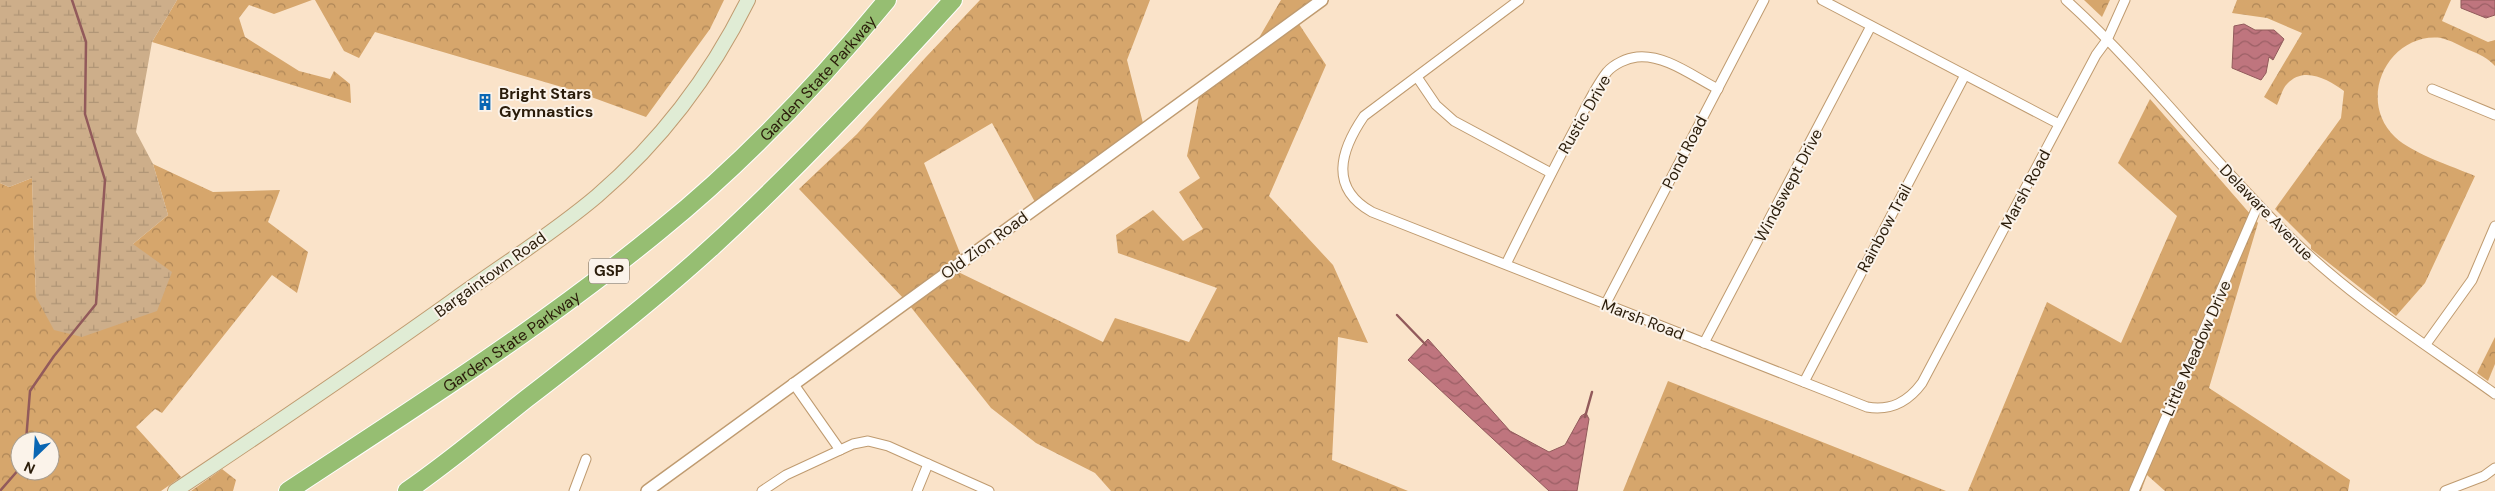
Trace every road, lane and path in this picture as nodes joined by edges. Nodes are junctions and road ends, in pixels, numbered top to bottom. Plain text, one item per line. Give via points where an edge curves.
1 (748, 0) edge
2 (887, 0) edge
3 (953, 0) edge
4 (1322, 0) edge
5 (1519, 0) edge
6 (1764, 0) edge
7 (1822, 0) edge
8 (2066, 0) edge
9 (2125, 0) edge
10 (1871, 26) junction
11 (2107, 40) junction
12 (1965, 75) junction
13 (1417, 77) junction
14 (1718, 89) junction
15 (2432, 89) dead end
16 (2495, 115) edge
17 (2059, 124) junction
18 (1551, 173) junction
19 (2258, 205) junction
20 (2495, 226) edge
21 (1506, 264) junction
22 (1605, 304) junction
23 (1704, 343) junction
24 (2426, 344) junction
25 (1804, 382) junction
26 (793, 383) junction
27 (2495, 394) edge
28 (840, 450) junction
29 (586, 459) dead end
30 (928, 464) junction
31 (2495, 468) edge
32 (175, 491) edge
33 (288, 491) edge
34 (407, 491) edge
35 (574, 491) edge
36 (647, 491) edge
37 (762, 491) edge
38 (916, 491) edge
39 (989, 491) edge
40 (2134, 491) edge
41 (2445, 491) edge

1 - 32 main road, Bargaintown Road via 724,45 689,98 644,150 596,197 427,319
2 - 33 highway, Garden State Parkway / GSP via 767,133 660,231 527,331
3 - 34 highway via 787,176 712,247 556,377
4 - 26 street, Old Zion Road
5 - 13 street, Marsh Road
6 - 14 street, Pond Road
7 - 10 street
8 - 11 street, Delaware Avenue
9 - 11 street, Marsh Road
10 - 12 street
10 - 23 street, Windswept Drive
11 - 17 street, Marsh Road
11 - 19 street, Delaware Avenue
12 - 17 street
12 - 25 street, Rainbow Trail
13 - 18 street via 1436,105 1454,121
13 - 21 street, Marsh Road via 1378,103 1360,122 1342,169 1346,188 1353,199 1372,212
14 - 18 street, Rustic Drive via 1650,57 1623,61 1608,71
14 - 22 street, Pond Road
15 - 16 street
17 - 25 street, Marsh Road via 1928,372 1908,399 1878,409
18 - 21 street, Rustic Drive
19 - 24 street, Delaware Avenue via 2322,267
19 - 40 street, Little Meadow Drive
20 - 24 street via 2472,280
21 - 22 street, Marsh Road
22 - 23 street, Marsh Road
23 - 25 street, Marsh Road
24 - 27 street, Delaware Avenue
26 - 28 street
26 - 36 street, Old Zion Road
28 - 30 street via 853,444 873,442
28 - 37 street via 786,475
29 - 35 street
30 - 38 street
30 - 39 street
31 - 41 street via 2484,476

